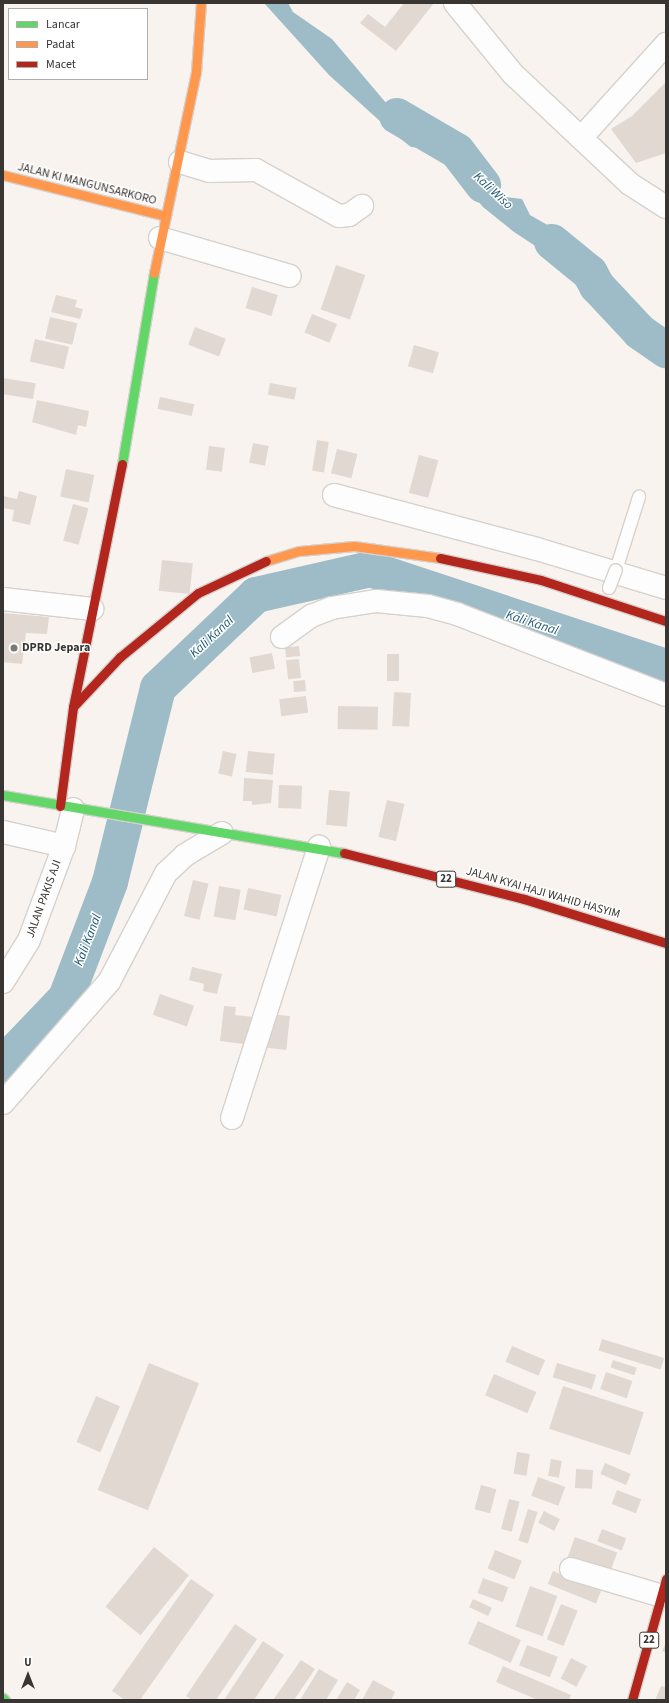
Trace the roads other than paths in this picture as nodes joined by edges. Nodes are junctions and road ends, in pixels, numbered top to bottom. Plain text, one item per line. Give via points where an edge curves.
1 (201, 3) edge
2 (454, 3) edge
3 (666, 44) edge
4 (582, 138) junction
5 (180, 162) junction
6 (3, 175) edge
7 (362, 206) dead end
8 (666, 207) edge
9 (166, 216) junction
10 (160, 238) junction
11 (290, 276) dead end
12 (334, 495) dead end
13 (639, 497) dead end
14 (666, 588) edge
15 (3, 599) edge
16 (606, 601) junction
17 (92, 609) junction
18 (666, 621) edge
19 (282, 637) dead end
20 (666, 695) edge
21 (73, 707) junction
22 (3, 795) edge
23 (75, 809) junction
24 (3, 832) edge
25 (222, 833) junction
26 (64, 846) junction
27 (319, 847) junction
28 (666, 943) edge
29 (3, 982) edge
30 (3, 1103) edge
31 (232, 1118) dead end
32 (571, 1569) dead end
33 (663, 1587) edge
34 (632, 1700) edge

1 - 5 main road via 196,72
2 - 4 street via 513,74
3 - 4 street
4 - 8 street via 630,184
5 - 7 street via 209,171 256,170 339,216 349,215
5 - 9 main road
6 - 9 main road, JALAN KI MANGUNSARKORO
9 - 10 main road
10 - 11 street
10 - 17 main road via 114,513
12 - 14 street via 537,549
13 - 16 lane, bridge
15 - 17 street
16 - 18 main road
16 - 21 main road via 471,562 354,546 299,551 249,566 198,593 120,657
17 - 21 main road
19 - 20 street via 312,616 332,608 376,601 428,606 458,614
21 - 23 main road
22 - 23 main road, 22
23 - 25 main road, JALAN KYAI HAJI WAHID HASYIM / 22
23 - 26 street, JALAN PAKIS AJI
24 - 26 street
25 - 27 main road, JALAN KYAI HAJI WAHID HASYIM / 22
25 - 30 street via 184,855 166,873 108,982
26 - 29 street, JALAN PAKIS AJI via 29,940
27 - 28 main road, JALAN KYAI HAJI WAHID HASYIM / 22 via 524,899
27 - 31 street
32 - 33 street
33 - 34 main road, 22

